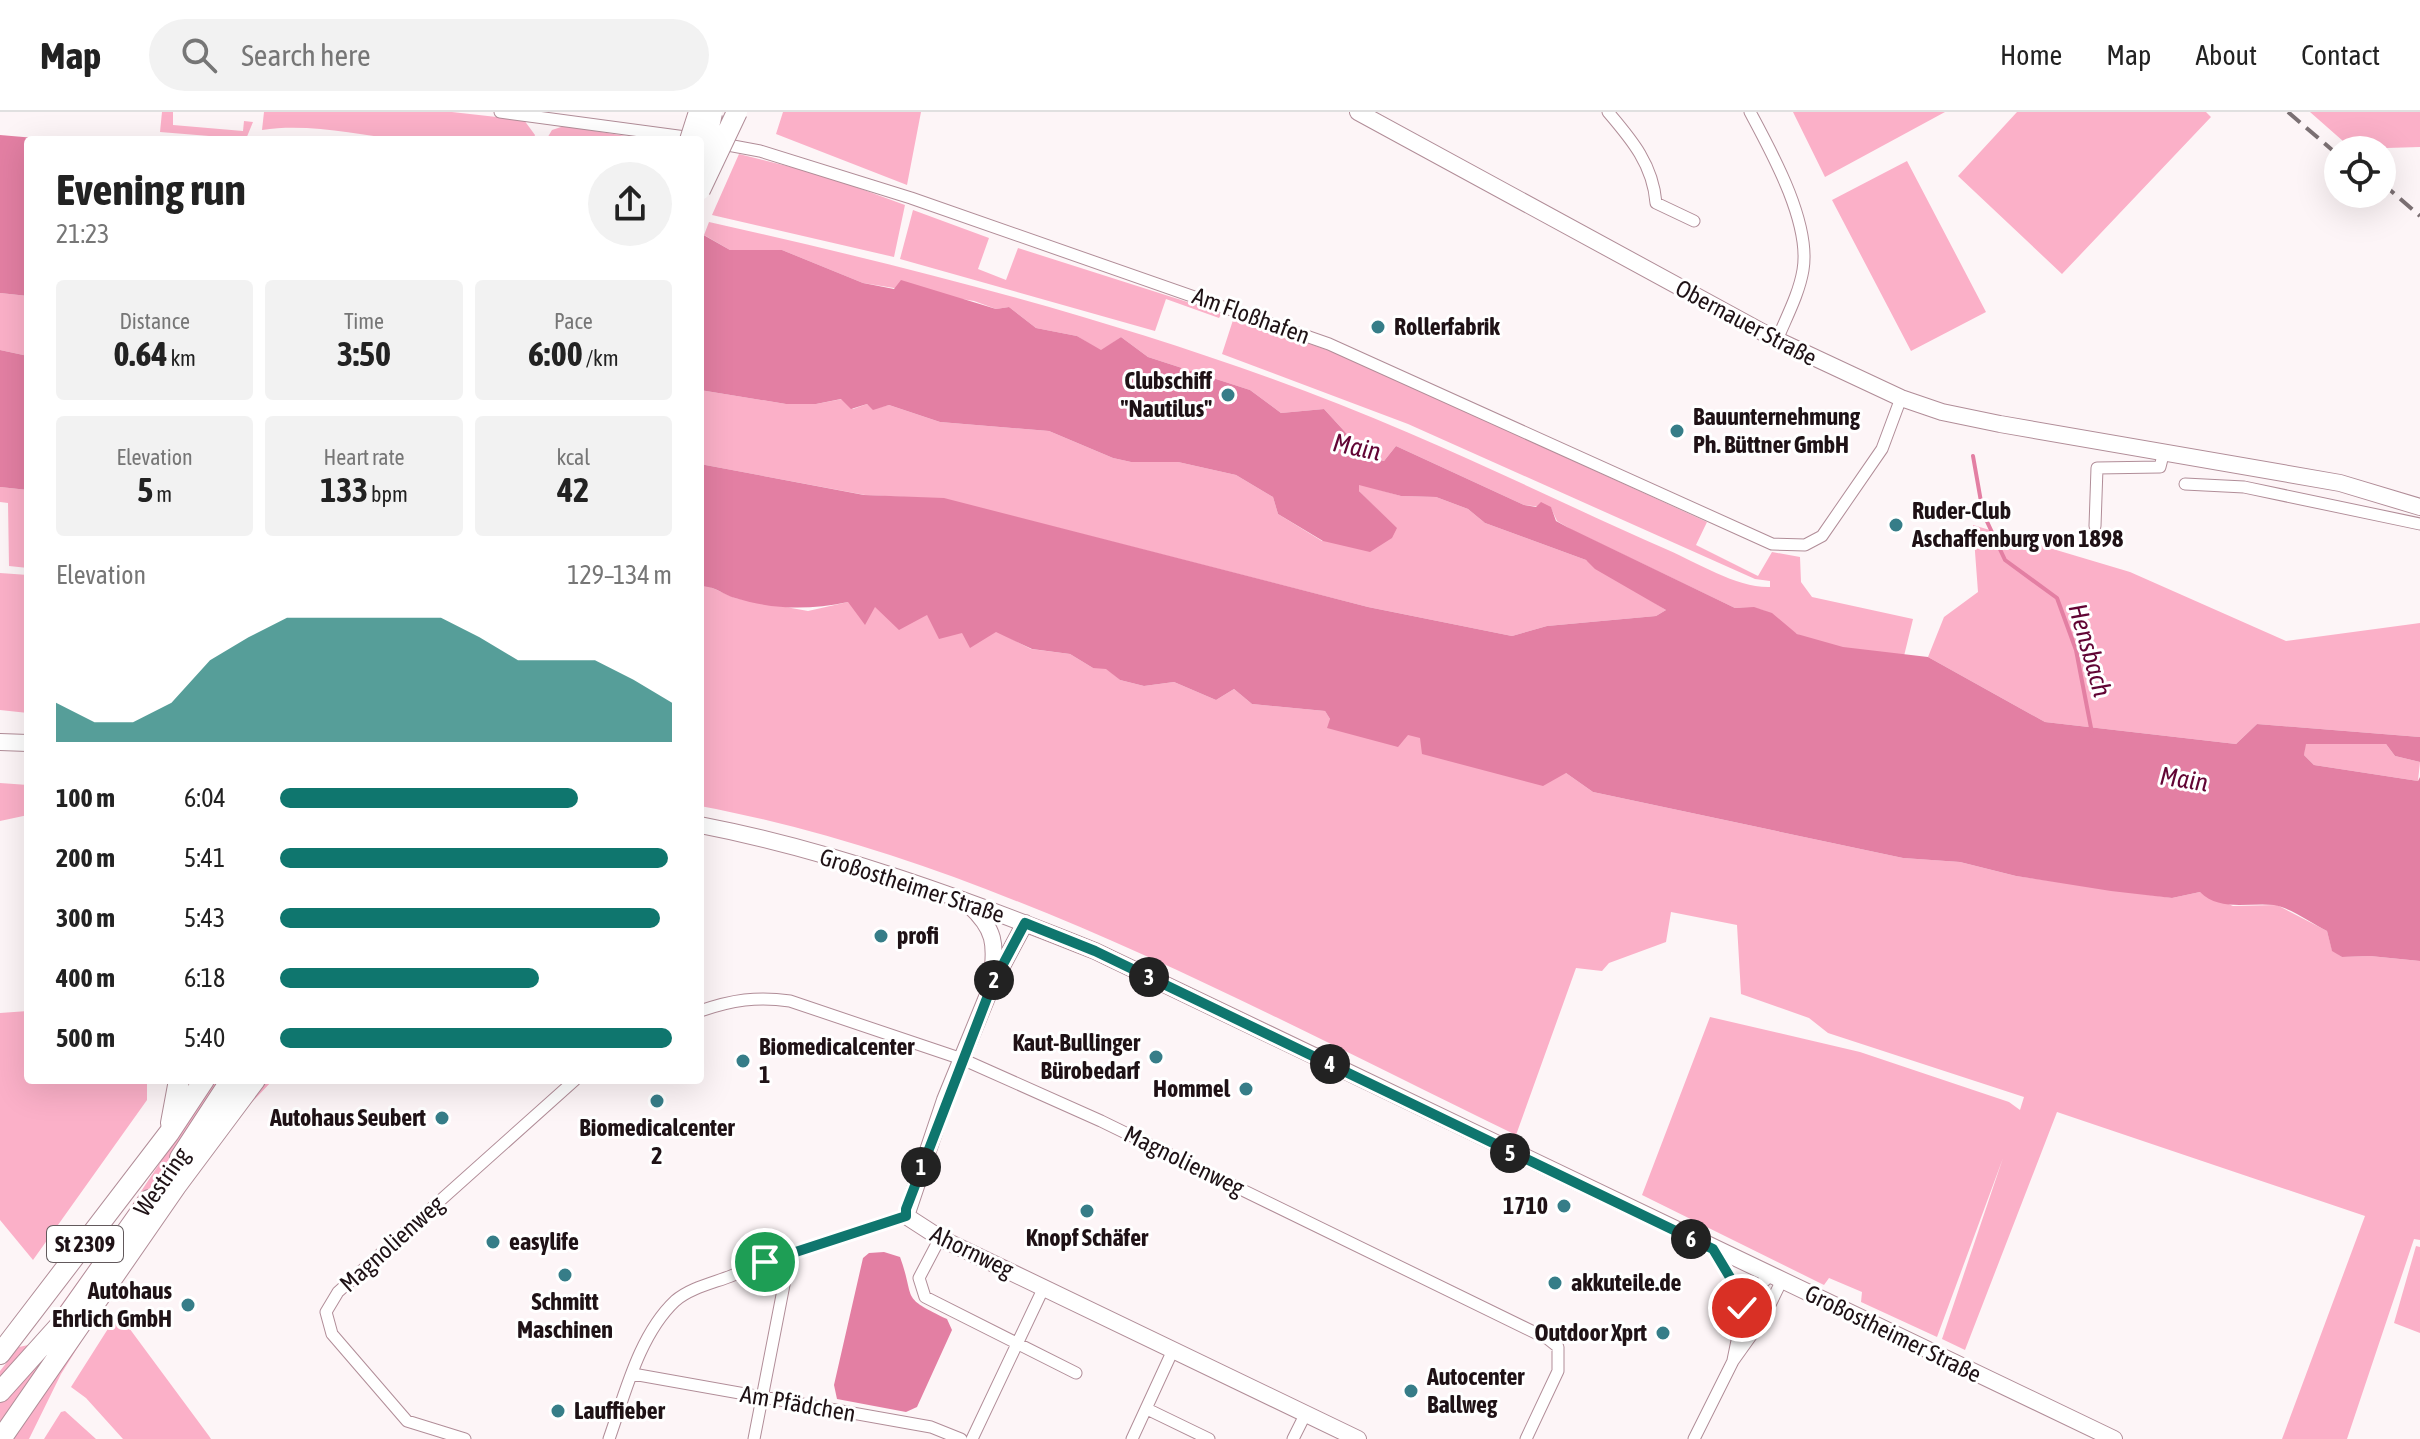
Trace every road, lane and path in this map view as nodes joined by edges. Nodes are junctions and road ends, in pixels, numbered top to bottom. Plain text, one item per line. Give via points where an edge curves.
1 (500, 112) edge
2 (685, 112) edge
3 (699, 112) edge
4 (712, 112) edge
5 (737, 112) edge
6 (1358, 112) edge
7 (1608, 112) edge
8 (1750, 112) edge
9 (666, 136) edge
10 (682, 136) edge
11 (691, 136) edge
12 (704, 142) edge
13 (704, 149) edge
14 (704, 182) edge
15 (1694, 221) dead end
16 (1777, 340) junction
17 (1901, 398) junction
18 (2164, 451) junction
19 (2185, 484) dead end
20 (2420, 507) edge
21 (2420, 524) edge
22 (2095, 526) dead end
23 (0, 742) edge
24 (24, 743) edge
25 (704, 826) edge
26 (965, 901) junction
27 (1025, 923) junction
28 (992, 985) junction
29 (704, 1010) edge
30 (962, 1059) junction
31 (178, 1084) edge
32 (201, 1084) edge
33 (228, 1084) edge
34 (252, 1084) edge
35 (571, 1084) edge
36 (169, 1133) junction
37 (194, 1137) junction
38 (176, 1186) junction
39 (906, 1216) junction
40 (940, 1238) junction
41 (1713, 1249) junction
42 (790, 1254) junction
43 (1777, 1278) junction
44 (1044, 1287) junction
45 (1742, 1308) junction
46 (1018, 1346) junction
47 (1173, 1350) junction
48 (0, 1354) edge
49 (1733, 1361) junction
50 (1076, 1373) dead end
51 (633, 1374) junction
52 (0, 1392) edge
53 (762, 1398) junction
54 (1147, 1409) junction
55 (1306, 1413) junction
56 (1, 1439) edge
57 (465, 1439) edge
58 (609, 1439) edge
59 (754, 1439) edge
60 (961, 1439) edge
61 (972, 1439) edge
62 (1132, 1439) edge
63 (1209, 1439) edge
64 (1293, 1439) edge
65 (1358, 1439) edge
66 (1526, 1439) edge
67 (1694, 1439) edge
68 (2114, 1439) edge

1 - 9 street, Am Floßhafen
2 - 10 highway
3 - 11 highway, bridge
4 - 13 highway, bridge
5 - 14 highway, bridge
6 - 16 main road, Obernauer Straße
7 - 15 street via 1645,159 1656,203
8 - 16 street via 1793,203 1802,237 1804,269
12 - 17 street, Am Floßhafen via 742,147 911,198 1329,344 1772,544 1805,545 1822,536 1882,449
16 - 17 main road, Obernauer Straße
17 - 18 main road, Obernauer Straße via 2000,424
18 - 20 main road, Obernauer Straße via 2340,483
18 - 22 street via 2160,467 2097,468
19 - 21 street via 2244,487
23 - 24 main road
25 - 26 main road, Großostheimer Straße via 815,853
26 - 27 main road, Großostheimer Straße
26 - 28 main road via 991,929
27 - 28 main road
27 - 41 main road, Großostheimer Straße via 1095,951
28 - 30 main road
29 - 30 street, Magnolienweg via 742,999 790,1001
30 - 39 main road
30 - 66 street, Magnolienweg via 1548,1339 1558,1347 1558,1371
31 - 36 highway
32 - 36 highway, Westring / St 2309
33 - 37 highway, Westring
34 - 38 highway
35 - 57 street, Magnolienweg via 338,1292 326,1312 332,1334 407,1421
36 - 48 highway, Westring / St 2309
37 - 38 highway
37 - 52 highway, Westring via 62,1323
38 - 56 highway
39 - 40 main road, Ahornweg
39 - 42 street, Ahornweg
40 - 44 main road, Ahornweg
40 - 46 street via 919,1278 925,1297
41 - 43 main road, Großostheimer Straße
41 - 45 street
42 - 51 street, Ahornweg via 676,1301 659,1320
42 - 53 street
43 - 45 street via 1753,1288
43 - 49 street via 1763,1319
43 - 68 main road, Großostheimer Straße
44 - 46 street
44 - 47 main road, Ahornweg
45 - 49 street
46 - 50 street
46 - 61 street
47 - 54 street
47 - 55 main road, Ahornweg
49 - 67 street
51 - 53 street, Am Pfädchen
51 - 58 street, Ahornweg
53 - 59 street
53 - 60 street, Am Pfädchen via 931,1427
54 - 62 street
54 - 63 street
55 - 64 street
55 - 65 main road, Ahornweg

